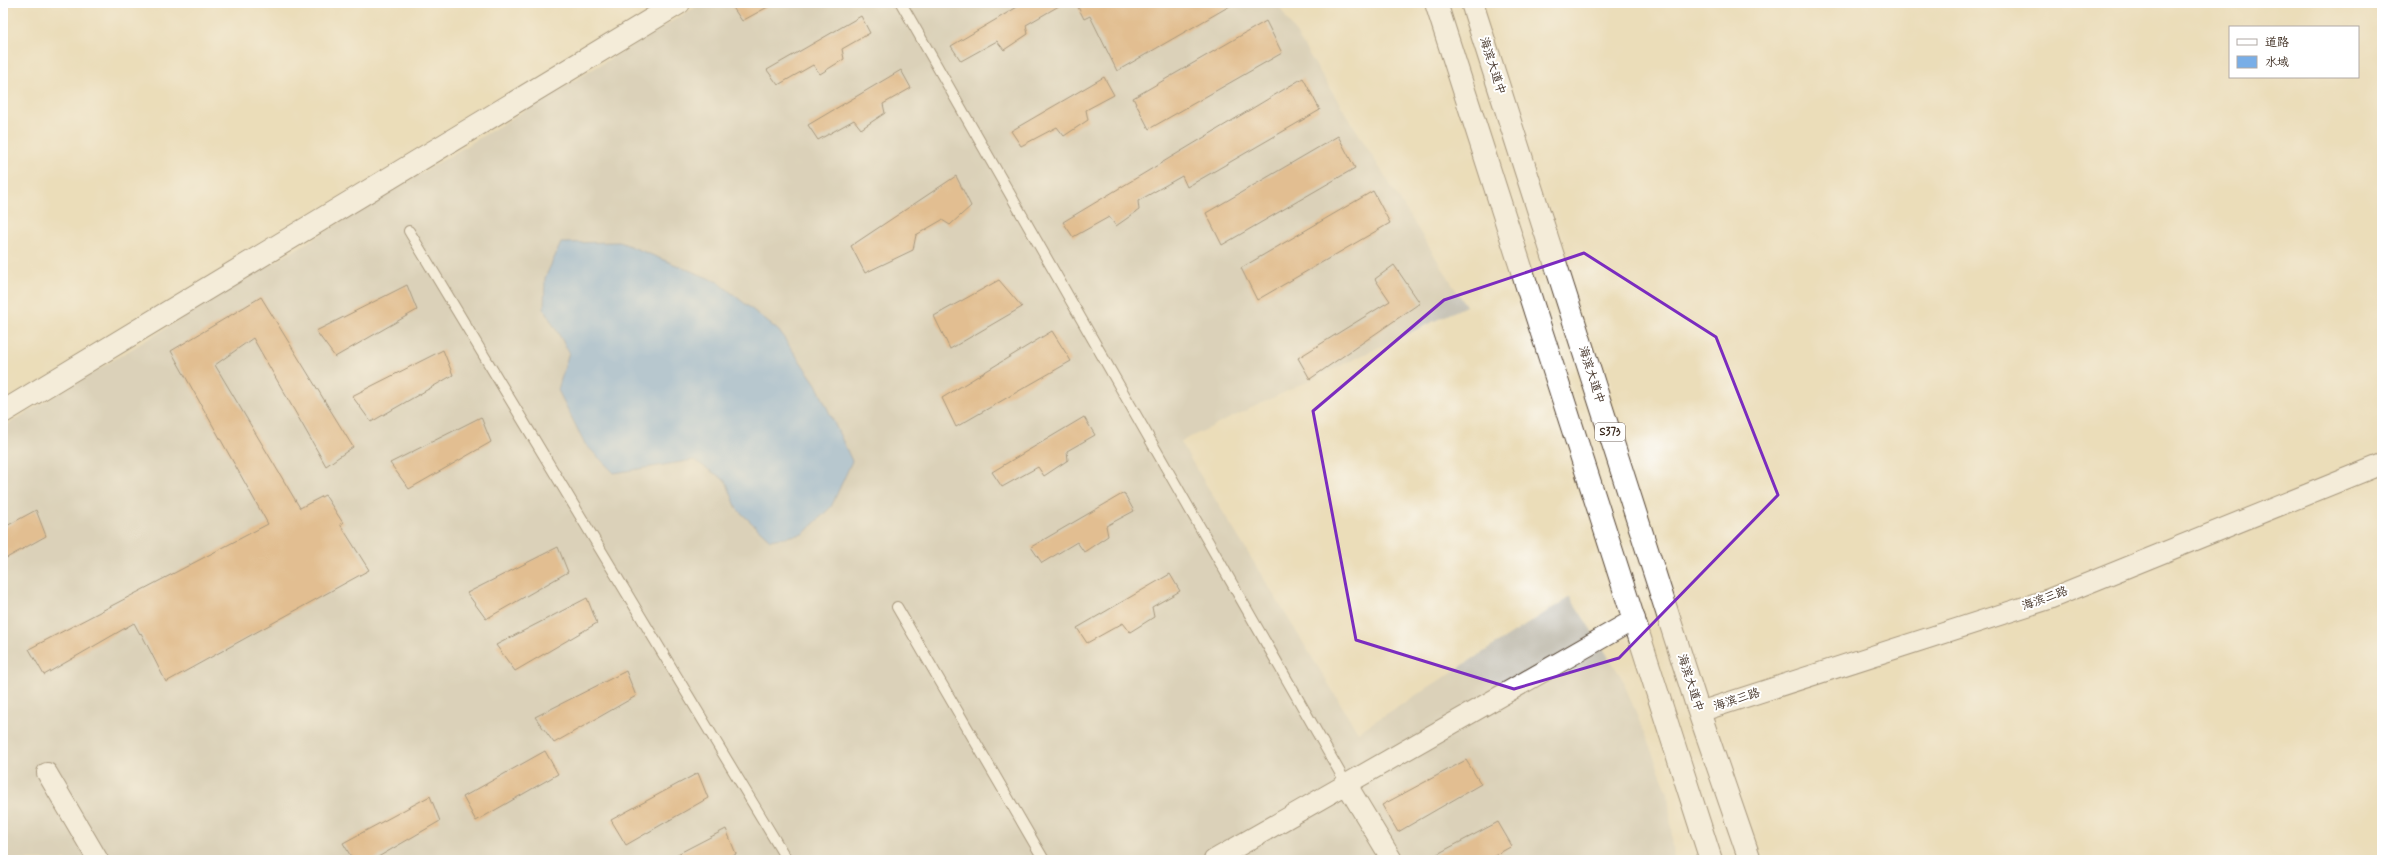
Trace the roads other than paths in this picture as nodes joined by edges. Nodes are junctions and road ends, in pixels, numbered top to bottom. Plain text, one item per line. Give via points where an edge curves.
1 (679, 3) edge
2 (900, 3) edge
3 (1436, 3) edge
4 (1472, 3) edge
5 (409, 231) dead end
6 (3, 412) edge
7 (2382, 464) edge
8 (897, 607) dead end
9 (1635, 619) junction
10 (1700, 712) junction
11 (47, 773) dead end
12 (1347, 785) junction
13 (1218, 859) edge
14 (98, 860) edge
15 (787, 860) edge
16 (1044, 860) edge
17 (1392, 860) edge
18 (1711, 860) edge
19 (1750, 860) edge

1 - 6 main road
2 - 12 lane
3 - 9 main road, S373
4 - 10 main road, 海滨大道中 / S373
5 - 15 lane
7 - 10 street, 海滨三路 via 2049,599
8 - 16 lane
9 - 12 street
9 - 18 main road, S373
10 - 19 main road, 海滨大道中 / S373
11 - 14 street
12 - 13 street
12 - 17 street

